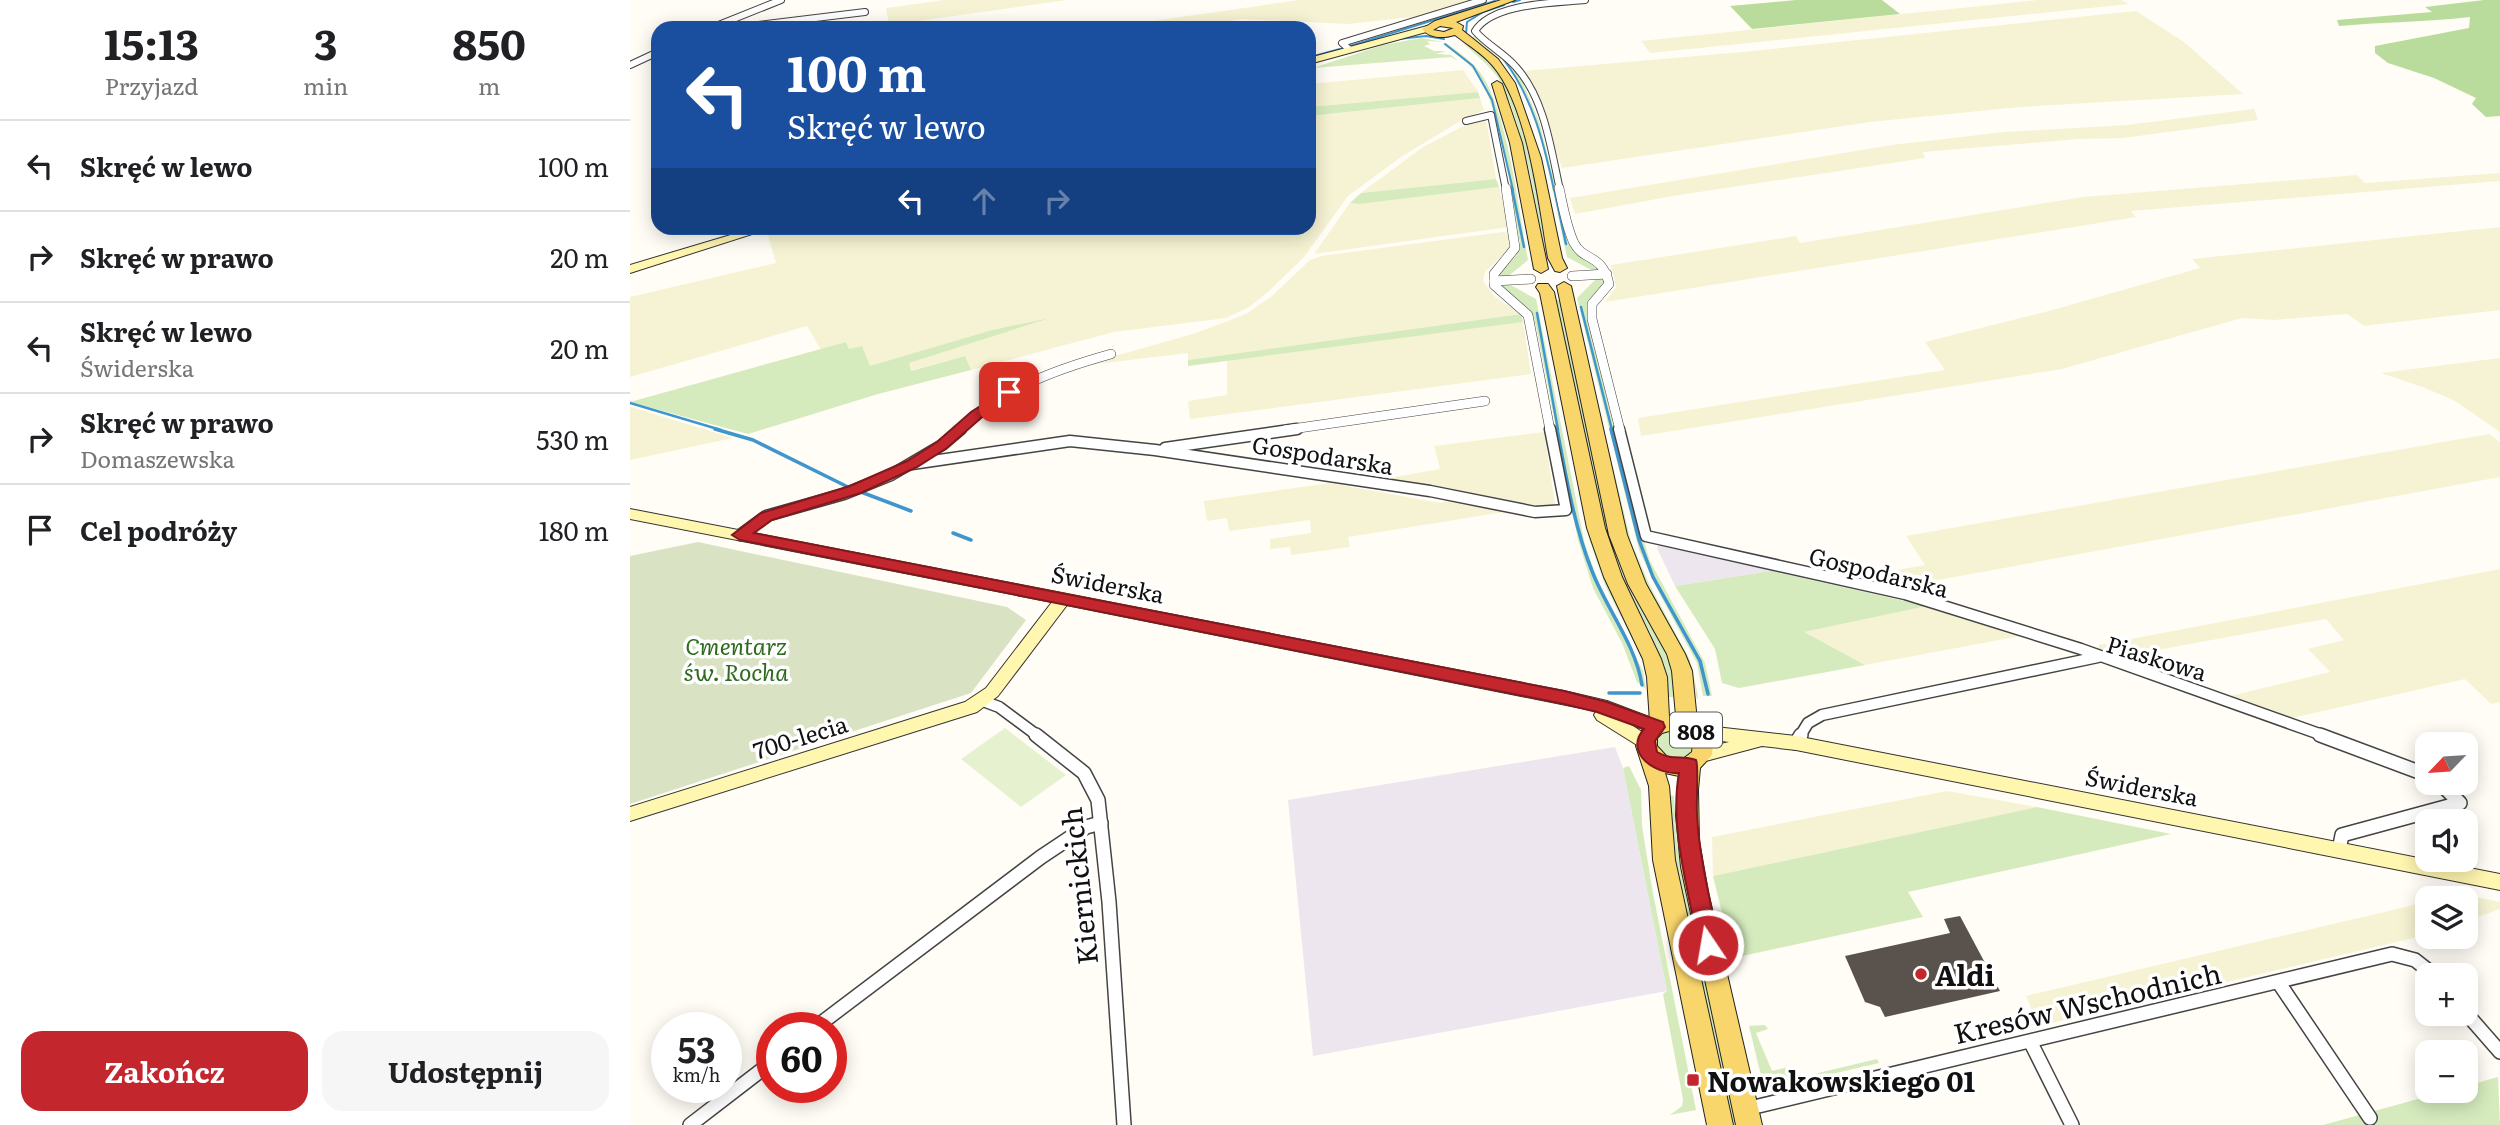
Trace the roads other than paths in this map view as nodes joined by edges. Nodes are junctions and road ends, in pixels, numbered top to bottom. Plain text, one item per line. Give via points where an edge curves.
1 (781, 0) edge
2 (1483, 0) edge
3 (1585, 0) edge
4 (1507, 2) edge
5 (865, 12) dead end
6 (1473, 12) junction
7 (728, 21) edge
8 (791, 21) edge
9 (1444, 23) junction
10 (1457, 28) junction
11 (1433, 32) junction
12 (1349, 49) junction
13 (651, 55) edge
14 (1316, 59) edge
15 (630, 65) edge
16 (1466, 121) dead end
17 (742, 235) edge
18 (630, 269) edge
19 (1607, 274) junction
20 (1566, 277) junction
21 (1538, 278) junction
22 (1493, 281) junction
23 (1111, 354) dead end
24 (1485, 401) dead end
25 (1155, 450) junction
26 (912, 464) junction
27 (630, 514) edge
28 (740, 535) junction
29 (1063, 599) junction
30 (2098, 657) junction
31 (983, 701) junction
32 (1692, 728) junction
33 (1653, 738) junction
34 (1775, 740) junction
35 (1796, 743) junction
36 (1696, 760) junction
37 (2415, 770) edge
38 (2452, 795) edge
39 (630, 814) edge
40 (1101, 824) junction
41 (2340, 850) junction
42 (2500, 882) edge
43 (2423, 963) edge
44 (2279, 983) junction
45 (836, 1012) edge
46 (2477, 1026) edge
47 (2031, 1043) junction
48 (2500, 1052) edge
49 (756, 1074) edge
50 (1748, 1117) edge
51 (2370, 1118) dead end
52 (690, 1125) edge
53 (1124, 1125) edge
54 (1720, 1125) edge
55 (2073, 1125) edge

1 - 7 street
2 - 12 street via 1342,43
3 - 4 street
4 - 6 main road
4 - 19 street via 1475,31 1509,58 1526,81 1547,137 1574,242 1604,265
5 - 8 street
6 - 9 main road
6 - 10 main road
9 - 10 main road
9 - 11 main road via 1431,25
10 - 11 main road
10 - 20 main road via 1499,66 1512,90 1526,128 1555,258
11 - 12 main road
11 - 21 main road via 1477,57 1496,80 1516,143
12 - 14 main road
13 - 15 street
16 - 22 street via 1490,115 1514,229 1515,248
17 - 18 main road
19 - 20 street
19 - 30 street, Gospodarska via 1607,288 1591,310 1646,537 1905,594
20 - 21 main road
20 - 21 main road
20 - 32 main road via 1618,535 1637,584 1682,671
21 - 22 street
21 - 33 main road via 1547,292 1596,528 1657,677
22 - 25 street, Gospodarska via 1528,315 1566,510 1535,512 1430,491
23 - 26 street via 1021,385
24 - 25 street, Gospodarska
25 - 26 street, Gospodarska via 1048,442
26 - 28 street via 856,490 766,516
27 - 28 main road, Świderska / 808
28 - 29 main road, Świderska / 808
29 - 31 main road
29 - 33 main road, Świderska / 808 via 1576,700
30 - 35 street, Piaskowa via 1822,716 1808,723
30 - 37 street, Piaskowa
31 - 39 main road, 700-lecia
31 - 40 street, Kiernickich via 999,707 1084,774 1098,800
32 - 33 main road, 808 via 1673,723
32 - 34 main road, Świderska / 808
32 - 36 main road, 808 via 1704,743
33 - 36 main road, 808 via 1668,767
33 - 54 main road via 1664,860
34 - 35 main road, Świderska / 808
34 - 36 main road, Świderska / 808
35 - 41 main road, Świderska / 808
36 - 50 main road via 1686,788 1688,830 1698,897
38 - 41 street via 2460,803 2342,835
40 - 45 street via 1076,833 1041,857
40 - 53 street, Kiernickich
41 - 42 main road, Świderska / 808
43 - 44 street, Kresów Wschodnich via 2392,954
44 - 47 street, Kresów Wschodnich
44 - 51 street
46 - 48 street
47 - 50 street, Kresów Wschodnich
47 - 55 street
49 - 52 street

